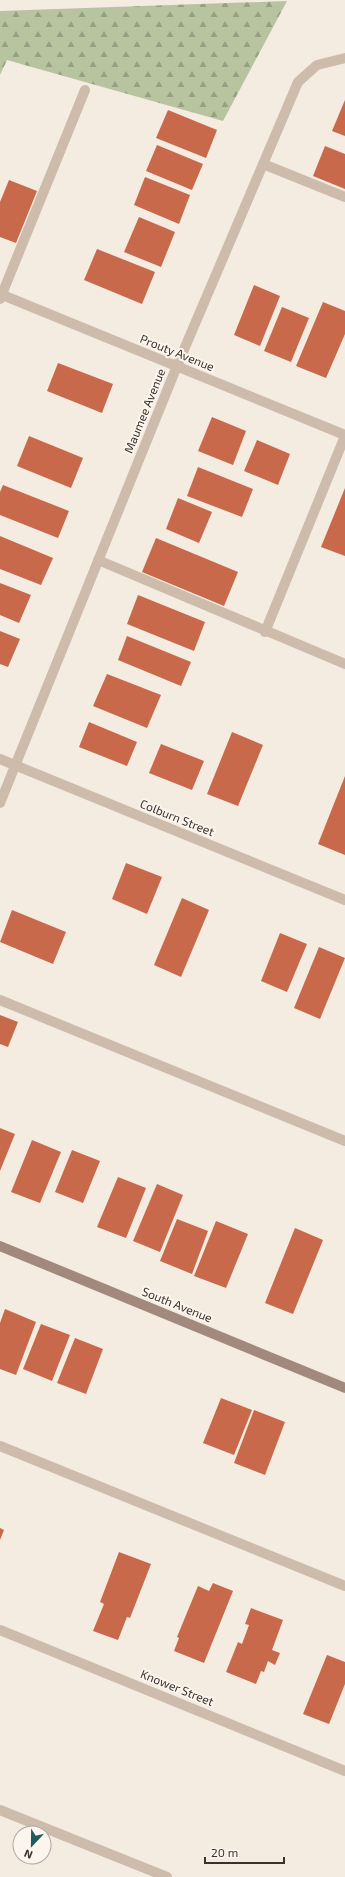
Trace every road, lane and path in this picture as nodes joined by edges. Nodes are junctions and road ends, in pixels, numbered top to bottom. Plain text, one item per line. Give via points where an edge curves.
1 (345, 58) edge
2 (85, 90) dead end
3 (263, 164) junction
4 (345, 197) edge
5 (1, 296) edge
6 (177, 366) junction
7 (345, 435) edge
8 (98, 560) junction
9 (265, 632) junction
10 (345, 664) edge
11 (0, 759) edge
12 (15, 765) junction
13 (0, 803) edge
14 (345, 900) edge
15 (0, 1000) edge
16 (345, 1141) edge
17 (0, 1246) edge
18 (345, 1388) edge
19 (0, 1446) edge
20 (345, 1586) edge
21 (0, 1630) edge
22 (345, 1770) edge
23 (0, 1810) edge
24 (167, 1877) edge

1 - 3 street, Maumee Avenue via 318,65 298,82
2 - 5 street
3 - 4 street
3 - 6 street, Maumee Avenue
5 - 6 street, Prouty Avenue
6 - 7 street, Prouty Avenue
6 - 8 street, Maumee Avenue
7 - 9 street
8 - 9 street
8 - 12 street, Maumee Avenue
9 - 10 street
11 - 12 street, Colburn Street
12 - 13 street, Maumee Avenue
12 - 14 street, Colburn Street
15 - 16 street
17 - 18 street, South Avenue
19 - 20 street
21 - 22 street, Knower Street
23 - 24 street

